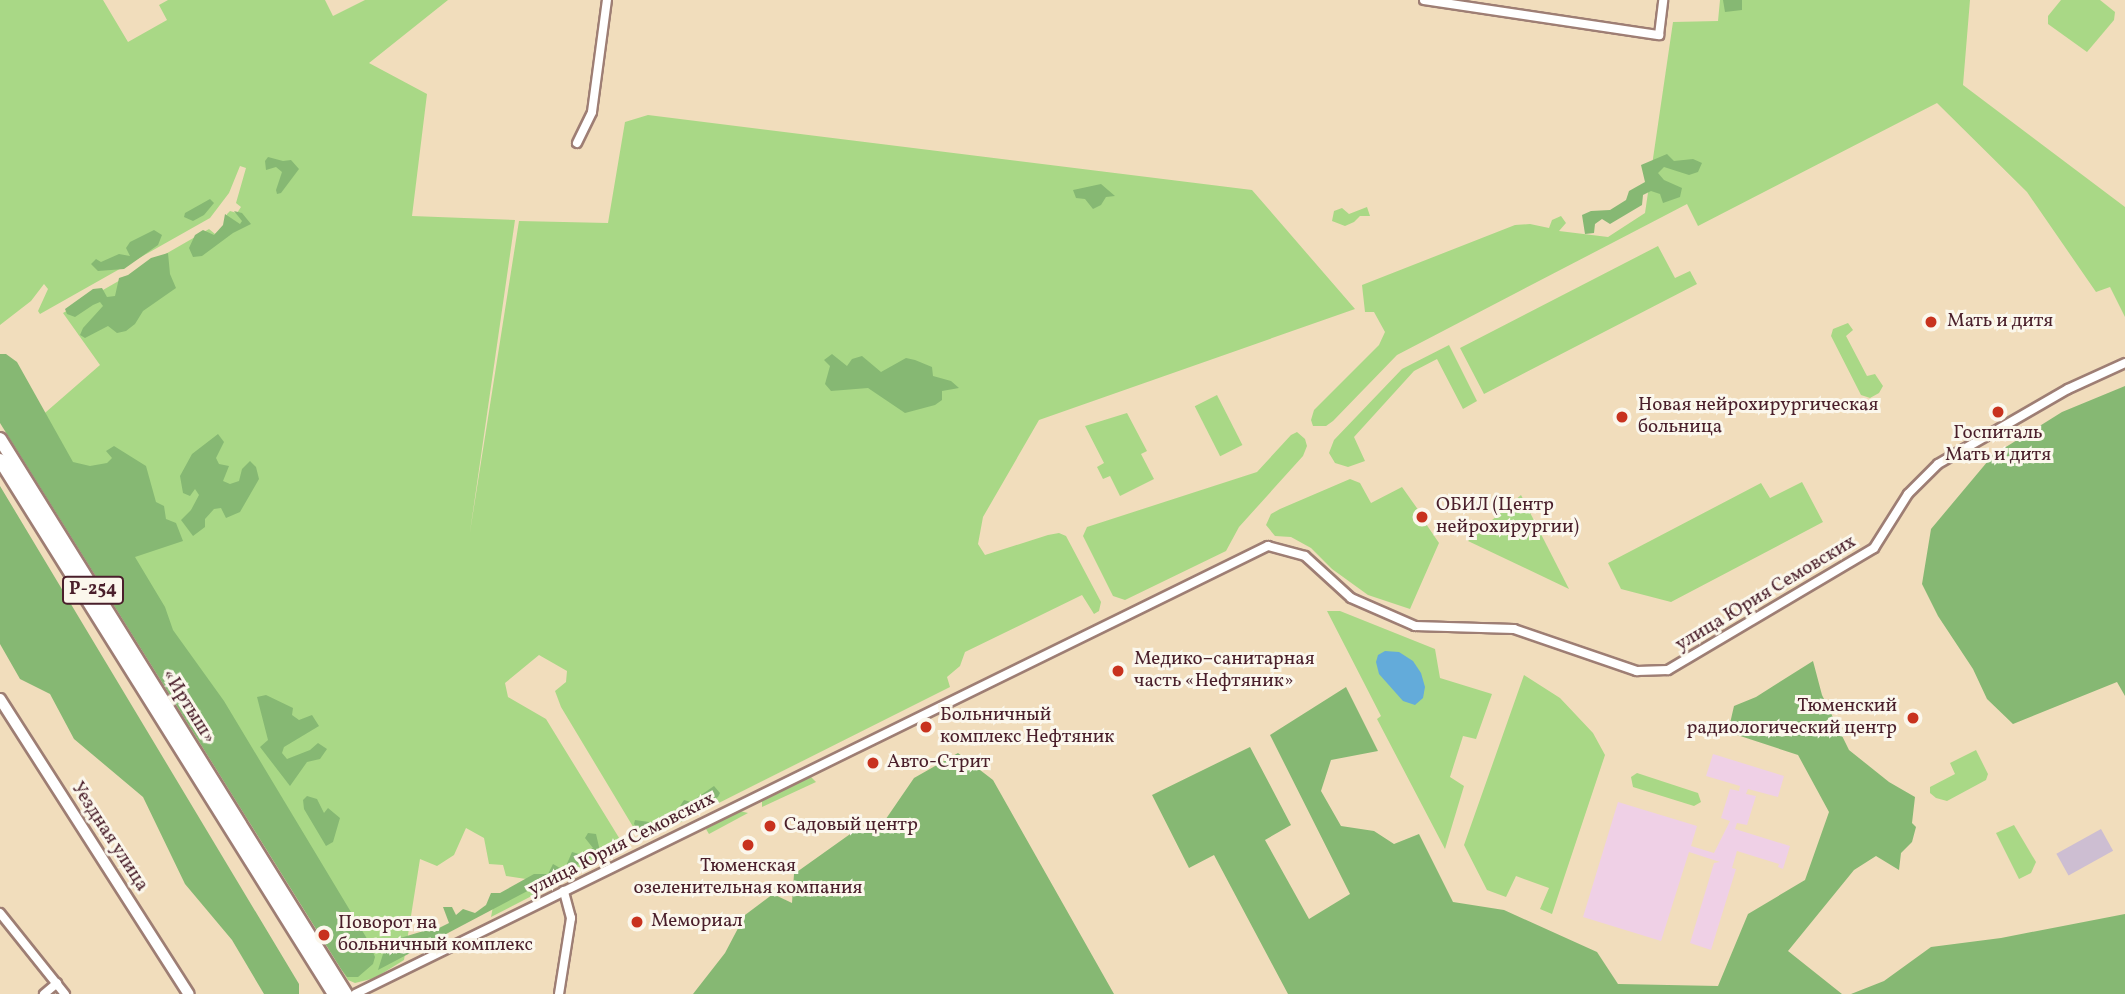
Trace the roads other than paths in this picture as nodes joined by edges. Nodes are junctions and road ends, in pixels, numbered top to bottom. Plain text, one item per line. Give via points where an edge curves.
1 (607, 0) edge
2 (1424, 0) edge
3 (1663, 0) edge
4 (577, 144) dead end
5 (2125, 363) edge
6 (0, 439) edge
7 (0, 460) edge
8 (0, 699) edge
9 (564, 891) junction
10 (0, 913) edge
11 (57, 983) junction
12 (44, 994) edge
13 (65, 994) edge
14 (189, 994) edge
15 (334, 994) edge
16 (346, 994) edge
17 (355, 994) edge
18 (559, 994) edge

1 - 4 street via 592,112
2 - 3 street via 1659,35
5 - 9 street, улица Юрия Семовских via 2068,389 1938,464 1908,494 1874,548 1668,670 1637,671 1514,629 1415,626 1351,598 1305,556 1261,548
6 - 16 highway, «Иртыш» / Р-254
7 - 15 highway, «Иртыш» / Р-254
8 - 14 street, Уездная улица
9 - 17 street, улица Юрия Семовских
9 - 18 street via 571,918
10 - 11 street
11 - 12 street
11 - 13 street

